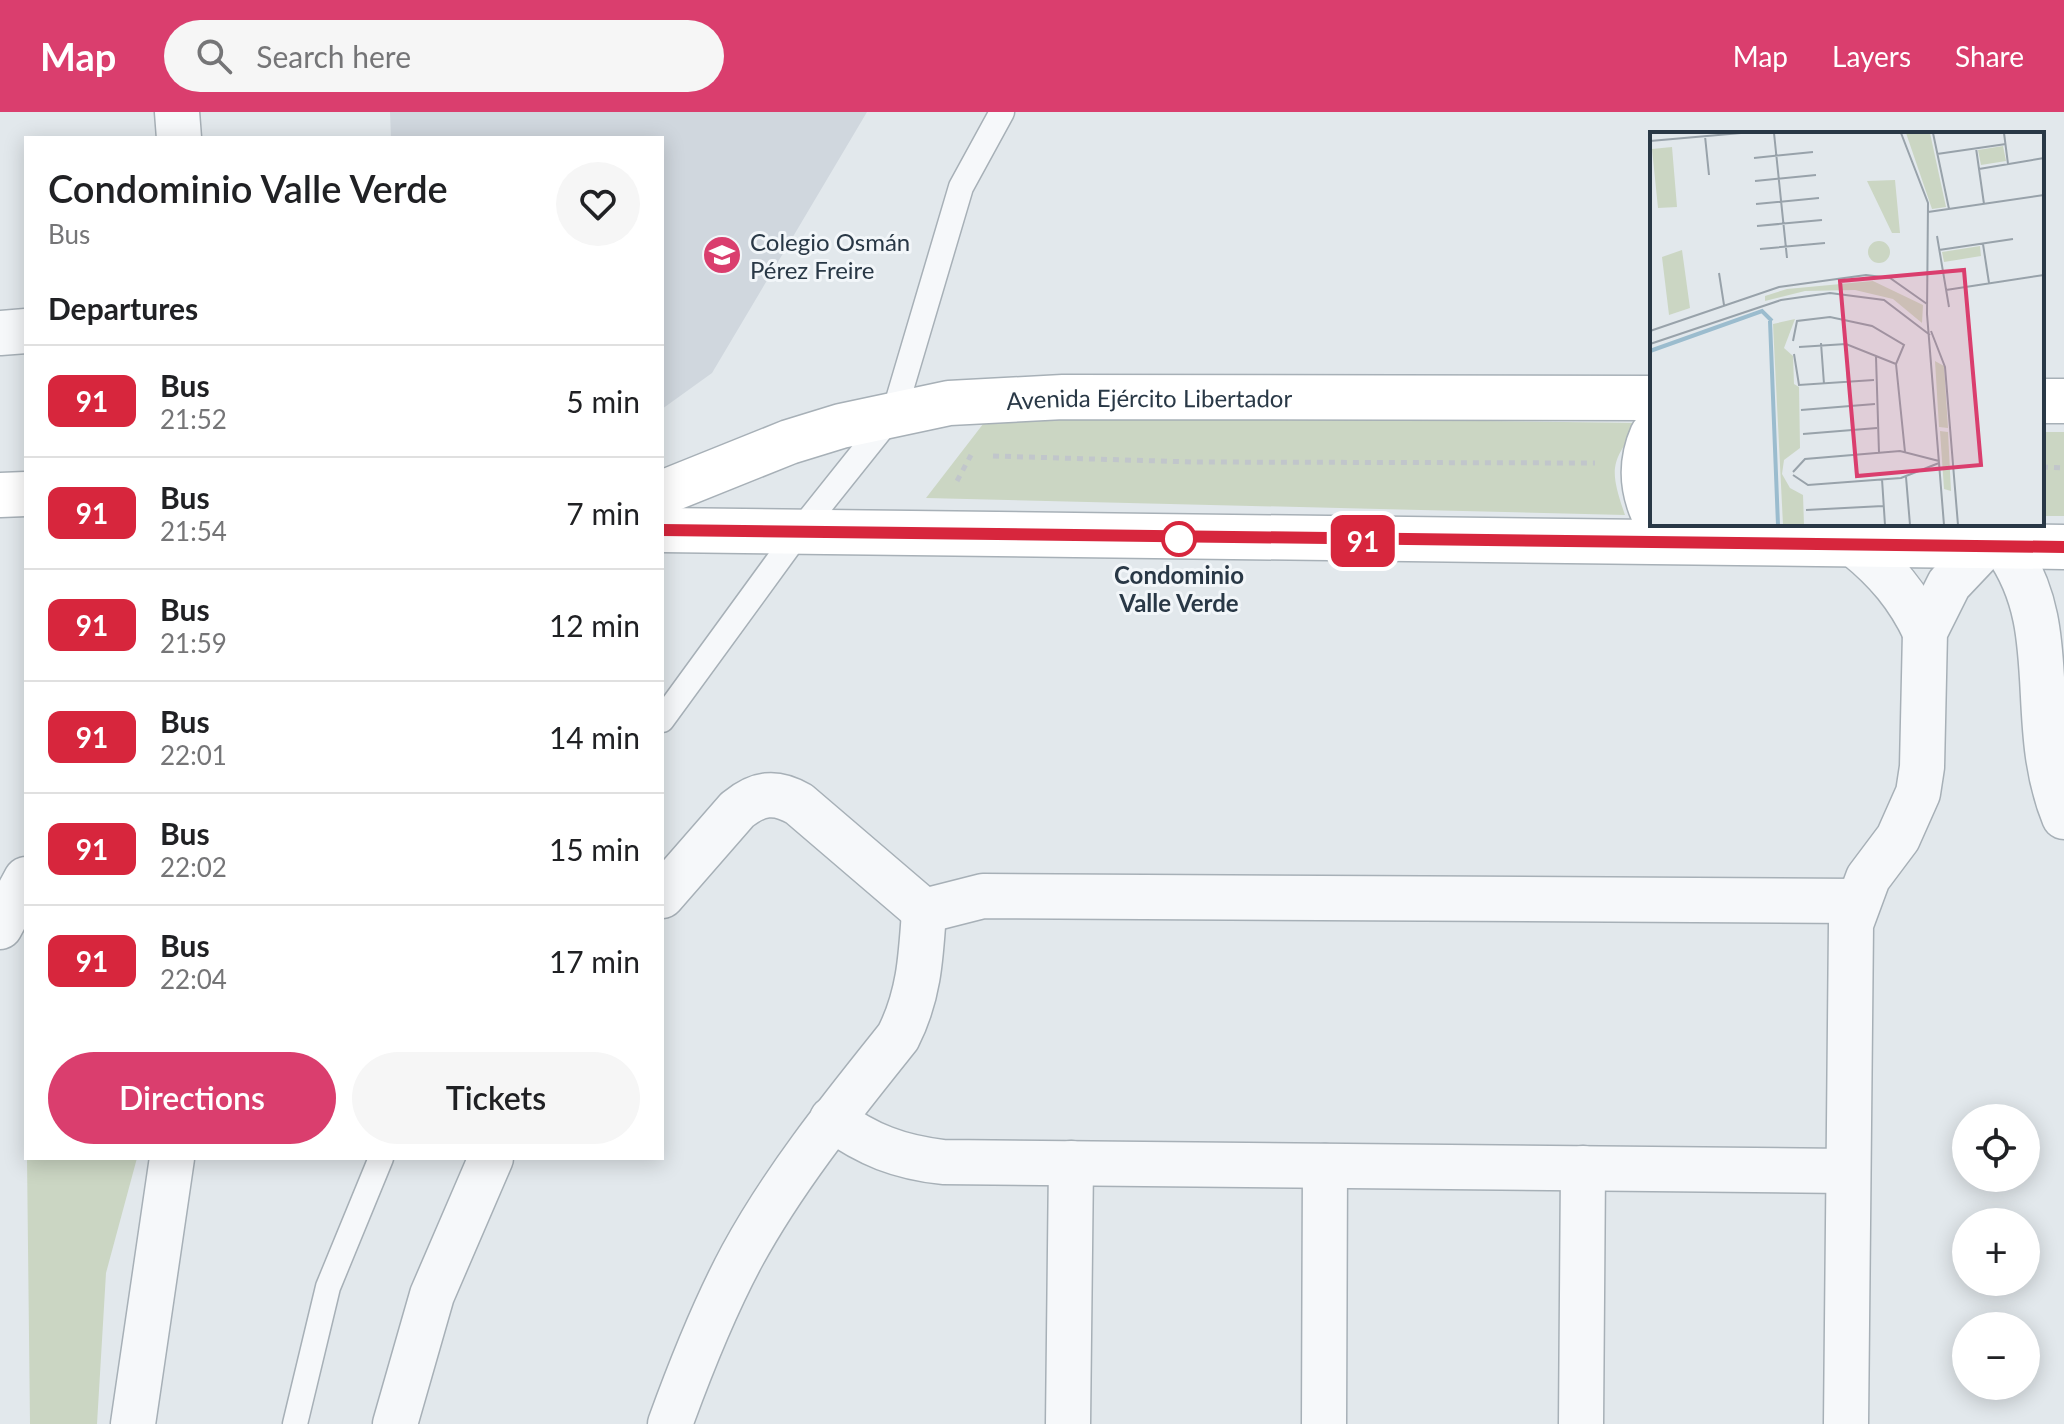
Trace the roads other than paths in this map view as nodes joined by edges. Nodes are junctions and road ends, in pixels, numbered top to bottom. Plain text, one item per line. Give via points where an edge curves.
1 (177, 112) edge
2 (1002, 112) edge
3 (179, 136) edge
4 (24, 331) edge
5 (0, 333) edge
6 (1650, 398) edge
7 (894, 413) junction
8 (1648, 449) edge
9 (664, 492) edge
10 (24, 494) edge
11 (0, 495) edge
12 (1650, 505) edge
13 (664, 530) edge
14 (799, 532) junction
15 (1670, 534) edge
16 (1856, 546) junction
17 (1994, 547) junction
18 (2064, 547) edge
19 (2056, 621) edge
20 (1925, 632) junction
21 (664, 717) edge
22 (2064, 817) edge
23 (24, 883) edge
24 (664, 894) edge
25 (1857, 901) junction
26 (924, 911) junction
27 (0, 927) edge
28 (832, 1119) junction
29 (172, 1160) edge
30 (380, 1160) edge
31 (490, 1160) edge
32 (1071, 1163) junction
33 (1325, 1166) junction
34 (1583, 1168) junction
35 (1847, 1171) junction
36 (133, 1424) edge
37 (295, 1424) edge
38 (395, 1424) edge
39 (670, 1424) edge
40 (704, 1424) edge
41 (1068, 1424) edge
42 (1324, 1424) edge
43 (1581, 1424) edge
44 (1846, 1424) edge

1 - 3 street
2 - 7 lane via 961,187
4 - 5 street
6 - 7 main road, Avenida Ejército Libertador via 1049,397 949,403
7 - 9 main road, Avenida Ejército Libertador via 789,442
7 - 14 lane
8 - 12 main road via 1644,486
10 - 11 main road
13 - 14 main road
14 - 15 main road
14 - 21 lane
15 - 16 main road
16 - 17 main road
16 - 20 street via 1897,585
17 - 18 main road
17 - 19 street via 2035,586
17 - 20 street via 1949,584
19 - 22 street via 2047,748
20 - 25 street via 1918,793 1910,818
23 - 27 street
24 - 26 street via 750,799 783,795
25 - 26 street via 983,896
25 - 35 street via 1848,947
26 - 28 street via 919,978 908,1018
28 - 32 street via 861,1140 913,1159
28 - 39 street via 742,1255 702,1338
29 - 36 street
30 - 37 lane via 328,1287
31 - 38 street via 432,1295
32 - 33 street
32 - 41 street
33 - 34 street
33 - 42 street
34 - 35 street
34 - 43 street
35 - 44 street
39 - 40 street

